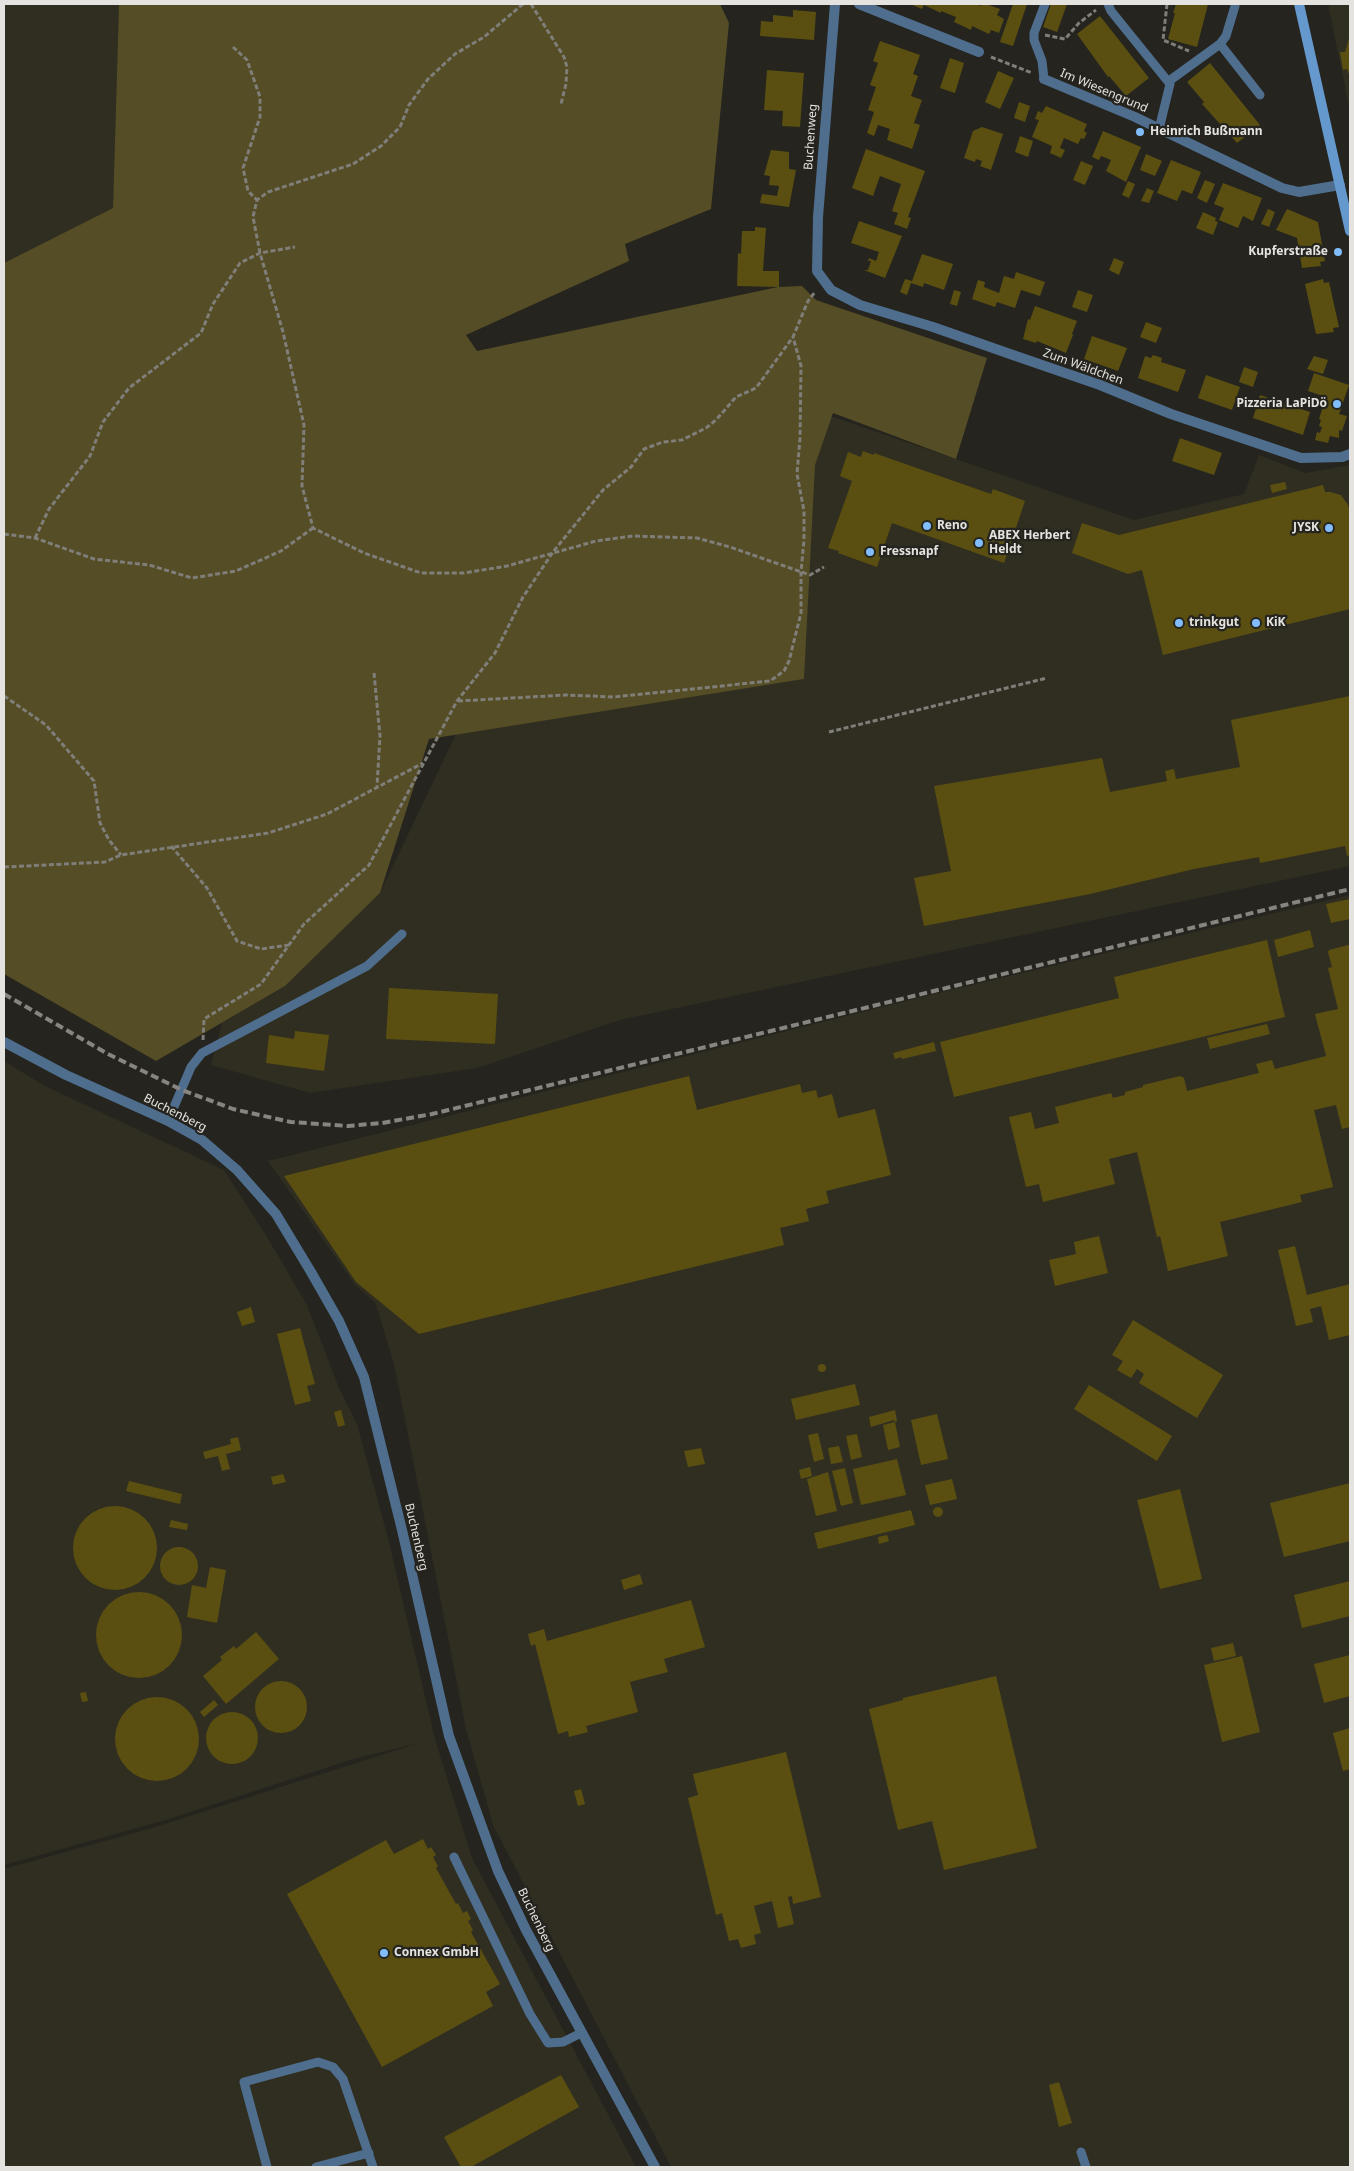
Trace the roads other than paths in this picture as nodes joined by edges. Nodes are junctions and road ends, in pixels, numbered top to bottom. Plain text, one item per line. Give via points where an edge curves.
1 (836, 4) edge
2 (859, 4) edge
3 (1044, 4) edge
4 (1106, 4) edge
5 (1299, 4) edge
6 (1235, 6) dead end
7 (1220, 44) junction
8 (979, 52) road end
9 (1044, 79) joint
10 (1169, 81) junction
11 (1260, 95) dead end
12 (1159, 129) junction
13 (1340, 185) junction
14 (1350, 231) edge
15 (817, 272) joint
16 (1350, 454) edge
17 (402, 934) dead end
18 (4, 1042) edge
19 (168, 1121) junction
20 (454, 1857) dead end
21 (581, 2034) junction
22 (1081, 2152) dead end
23 (369, 2153) junction
24 (267, 2167) edge
25 (316, 2167) edge
26 (373, 2167) edge
27 (655, 2167) edge
28 (1086, 2167) edge

1 - 15 street, Buchenweg via 819,208
2 - 8 street
3 - 9 lane via 1034,33
4 - 10 lane
5 - 13 street
6 - 7 lane via 1226,36
7 - 10 lane
7 - 11 lane
9 - 12 street, Im Wiesengrund
10 - 12 lane
12 - 13 street, Im Wiesengrund via 1282,188 1299,192
13 - 14 street
15 - 16 street, Zum Wäldchen via 832,290 860,305 1100,385 1171,414 1301,458
17 - 19 lane via 367,966 202,1053 191,1067
18 - 19 street, Buchenberg via 66,1075
19 - 21 street, Buchenberg via 202,1140 237,1170 276,1214 339,1321 364,1377 449,1736 498,1871
20 - 21 lane via 530,2014 548,2043 563,2042
21 - 27 street, Buchenberg
22 - 28 lane
23 - 24 lane via 343,2080 333,2067 318,2062 244,2082
23 - 25 lane
23 - 26 lane

